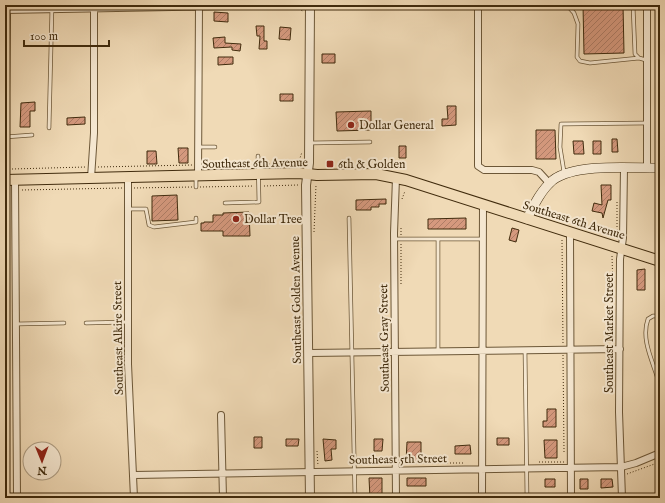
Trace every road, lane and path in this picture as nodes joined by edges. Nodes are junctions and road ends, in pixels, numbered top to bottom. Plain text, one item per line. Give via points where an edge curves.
1 (256, 5) edge
2 (278, 5) edge
3 (310, 5) edge
4 (478, 5) edge
5 (567, 5) edge
6 (633, 5) edge
7 (647, 5) edge
8 (199, 6) edge
9 (52, 7) edge
10 (94, 7) edge
11 (6, 8) edge
12 (639, 58) junction
13 (646, 60) junction
14 (646, 123) junction
15 (49, 128) dead end
16 (32, 135) dead end
17 (5, 138) edge
18 (370, 142) dead end
19 (310, 143) junction
20 (198, 147) junction
21 (215, 147) dead end
22 (258, 156) dead end
23 (298, 164) dead end
24 (198, 165) junction
25 (90, 167) junction
26 (624, 168) junction
27 (648, 168) junction
28 (660, 168) edge
29 (5, 169) edge
30 (258, 170) junction
31 (308, 174) junction
32 (565, 174) junction
33 (197, 176) junction
34 (91, 178) junction
35 (128, 178) junction
36 (396, 178) junction
37 (8, 180) edge
38 (550, 184) junction
39 (299, 185) dead end
40 (258, 186) junction
41 (196, 187) junction
42 (128, 188) junction
43 (15, 190) junction
44 (405, 190) dead end
45 (617, 201) dead end
46 (225, 203) dead end
47 (400, 203) dead end
48 (483, 205) junction
49 (128, 209) junction
50 (196, 218) dead end
51 (349, 218) dead end
52 (527, 219) junction
53 (400, 225) dead end
54 (570, 232) junction
55 (617, 237) dead end
56 (397, 239) junction
57 (438, 239) junction
58 (482, 239) junction
59 (562, 240) dead end
60 (622, 248) junction
61 (660, 261) edge
62 (401, 288) dead end
63 (660, 316) edge
64 (128, 322) junction
65 (64, 323) dead end
66 (86, 323) dead end
67 (16, 324) junction
68 (563, 349) junction
69 (570, 349) junction
70 (620, 349) junction
71 (526, 350) junction
72 (395, 351) junction
73 (438, 351) junction
74 (482, 351) junction
75 (308, 353) junction
76 (351, 353) junction
77 (660, 386) edge
78 (222, 415) dead end
79 (660, 453) edge
80 (565, 456) dead end
81 (400, 463) dead end
82 (468, 463) dead end
83 (566, 466) junction
84 (621, 467) junction
85 (527, 468) junction
86 (482, 469) junction
87 (396, 470) junction
88 (355, 471) junction
89 (310, 472) junction
90 (223, 474) junction
91 (134, 475) junction
92 (17, 498) edge
93 (134, 498) edge
94 (223, 498) edge
95 (310, 498) edge
96 (355, 498) edge
97 (396, 498) edge
98 (482, 498) edge
99 (527, 498) edge
100 (571, 498) edge
101 (622, 498) edge

1 - 2 street
1 - 8 street
3 - 19 street, Southeast Golden Avenue
4 - 38 street via 478,166 484,170 536,171
5 - 12 lane via 576,18 580,61 590,63
6 - 12 lane via 635,54
7 - 13 street
8 - 10 street
8 - 20 street
9 - 10 street
9 - 11 street
9 - 15 lane
10 - 25 street via 94,133
11 - 17 street
12 - 13 lane
13 - 14 street
14 - 27 street
14 - 32 lane via 561,124 560,148
16 - 17 lane
17 - 29 street
18 - 19 lane
19 - 31 street, Southeast Golden Avenue
20 - 21 lane
20 - 24 street
22 - 30 lane
23 - 30 path
24 - 25 path
24 - 30 path
24 - 33 street
25 - 29 path
25 - 34 street
26 - 27 main road
26 - 32 main road via 583,169
26 - 60 street, Southeast Market Street
27 - 28 main road
29 - 37 street
30 - 31 main road, Southeast 6th Avenue
30 - 33 main road, Southeast 6th Avenue
30 - 40 lane
31 - 36 main road, Southeast 6th Avenue via 376,174
31 - 75 street, Southeast Golden Avenue
32 - 38 main road
33 - 35 main road, Southeast 6th Avenue
33 - 41 lane
34 - 35 main road, Southeast 6th Avenue
34 - 37 main road, Southeast 6th Avenue
35 - 42 street, Southeast Alkire Street
36 - 48 main road, Southeast 6th Avenue
36 - 56 street, Southeast Gray Street
37 - 43 street
38 - 52 main road via 537,200
39 - 40 path
40 - 41 path
40 - 46 lane via 258,202
41 - 42 path
42 - 43 path
42 - 49 street, Southeast Alkire Street
43 - 67 street
44 - 47 path
45 - 55 path
48 - 52 main road, Southeast 6th Avenue
48 - 58 street
49 - 50 lane via 146,209 149,225 154,227 196,222
49 - 64 street, Southeast Alkire Street
51 - 76 lane
52 - 54 main road, Southeast 6th Avenue
53 - 56 path
54 - 60 main road, Southeast 6th Avenue
54 - 69 street
56 - 57 lane
56 - 62 path
56 - 72 street, Southeast Gray Street
57 - 58 lane
57 - 73 lane
58 - 74 street
59 - 68 path
60 - 61 main road, Southeast 6th Avenue
60 - 70 street, Southeast Market Street
63 - 77 lane via 648,319 646,335
64 - 66 lane
64 - 91 street, Southeast Alkire Street
65 - 67 lane
67 - 92 street
68 - 69 street
68 - 71 street
68 - 80 path
69 - 70 street
69 - 83 street
70 - 84 street, Southeast Market Street
71 - 74 street
71 - 85 lane
72 - 73 street
72 - 76 street
72 - 87 street, Southeast Gray Street
73 - 74 street
74 - 86 street
75 - 76 street
75 - 89 street, Southeast Golden Avenue
76 - 88 lane
78 - 90 street
79 - 84 street, Southeast 5th Street
81 - 82 path
83 - 84 street, Southeast 5th Street
83 - 85 street, Southeast 5th Street
83 - 100 street
84 - 101 street, Southeast Market Street
85 - 86 street, Southeast 5th Street
85 - 99 lane
86 - 87 street, Southeast 5th Street
86 - 98 street
87 - 88 street, Southeast 5th Street
87 - 97 street, Southeast Gray Street
88 - 89 street, Southeast 5th Street
88 - 96 lane
89 - 90 street, Southeast 5th Street
89 - 95 street, Southeast Golden Avenue
90 - 91 street, Southeast 5th Street
90 - 94 street
91 - 93 street, Southeast Alkire Street

